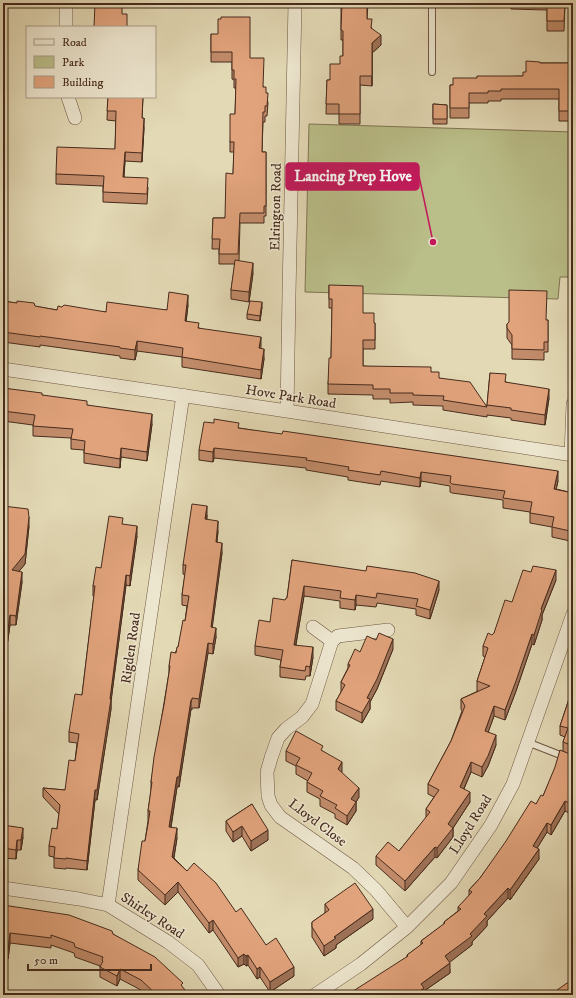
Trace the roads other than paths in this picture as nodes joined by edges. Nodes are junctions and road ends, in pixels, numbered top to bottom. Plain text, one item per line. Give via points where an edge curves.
1 (66, 3) edge
2 (295, 3) edge
3 (432, 3) edge
4 (66, 26) edge
5 (432, 72) dead end
6 (68, 98) edge
7 (75, 118) dead end
8 (3, 369) edge
9 (183, 396) junction
10 (573, 404) edge
11 (287, 411) junction
12 (572, 455) edge
13 (573, 614) edge
14 (313, 627) dead end
15 (388, 630) dead end
16 (332, 640) junction
17 (527, 742) junction
18 (573, 760) edge
19 (3, 888) edge
20 (108, 905) junction
21 (407, 927) junction
22 (219, 995) edge
23 (315, 995) edge

1 - 4 street
2 - 11 street, Elrington Road
3 - 5 lane
6 - 7 street
8 - 9 street, Hove Park Road
9 - 11 street, Hove Park Road
9 - 20 street, Rigden Road
10 - 12 street
11 - 12 street, Hove Park Road
13 - 17 street, Lloyd Road
14 - 16 street
15 - 16 street via 338,636
16 - 21 street, Lloyd Close via 312,704 302,717 278,738 267,772 268,796 280,817 353,868 376,890
17 - 18 lane
17 - 21 street, Lloyd Road via 513,784 491,825 451,883
19 - 20 street, Shirley Road
20 - 22 street, Shirley Road via 168,942 198,965
21 - 23 street, Lloyd Road via 361,964

